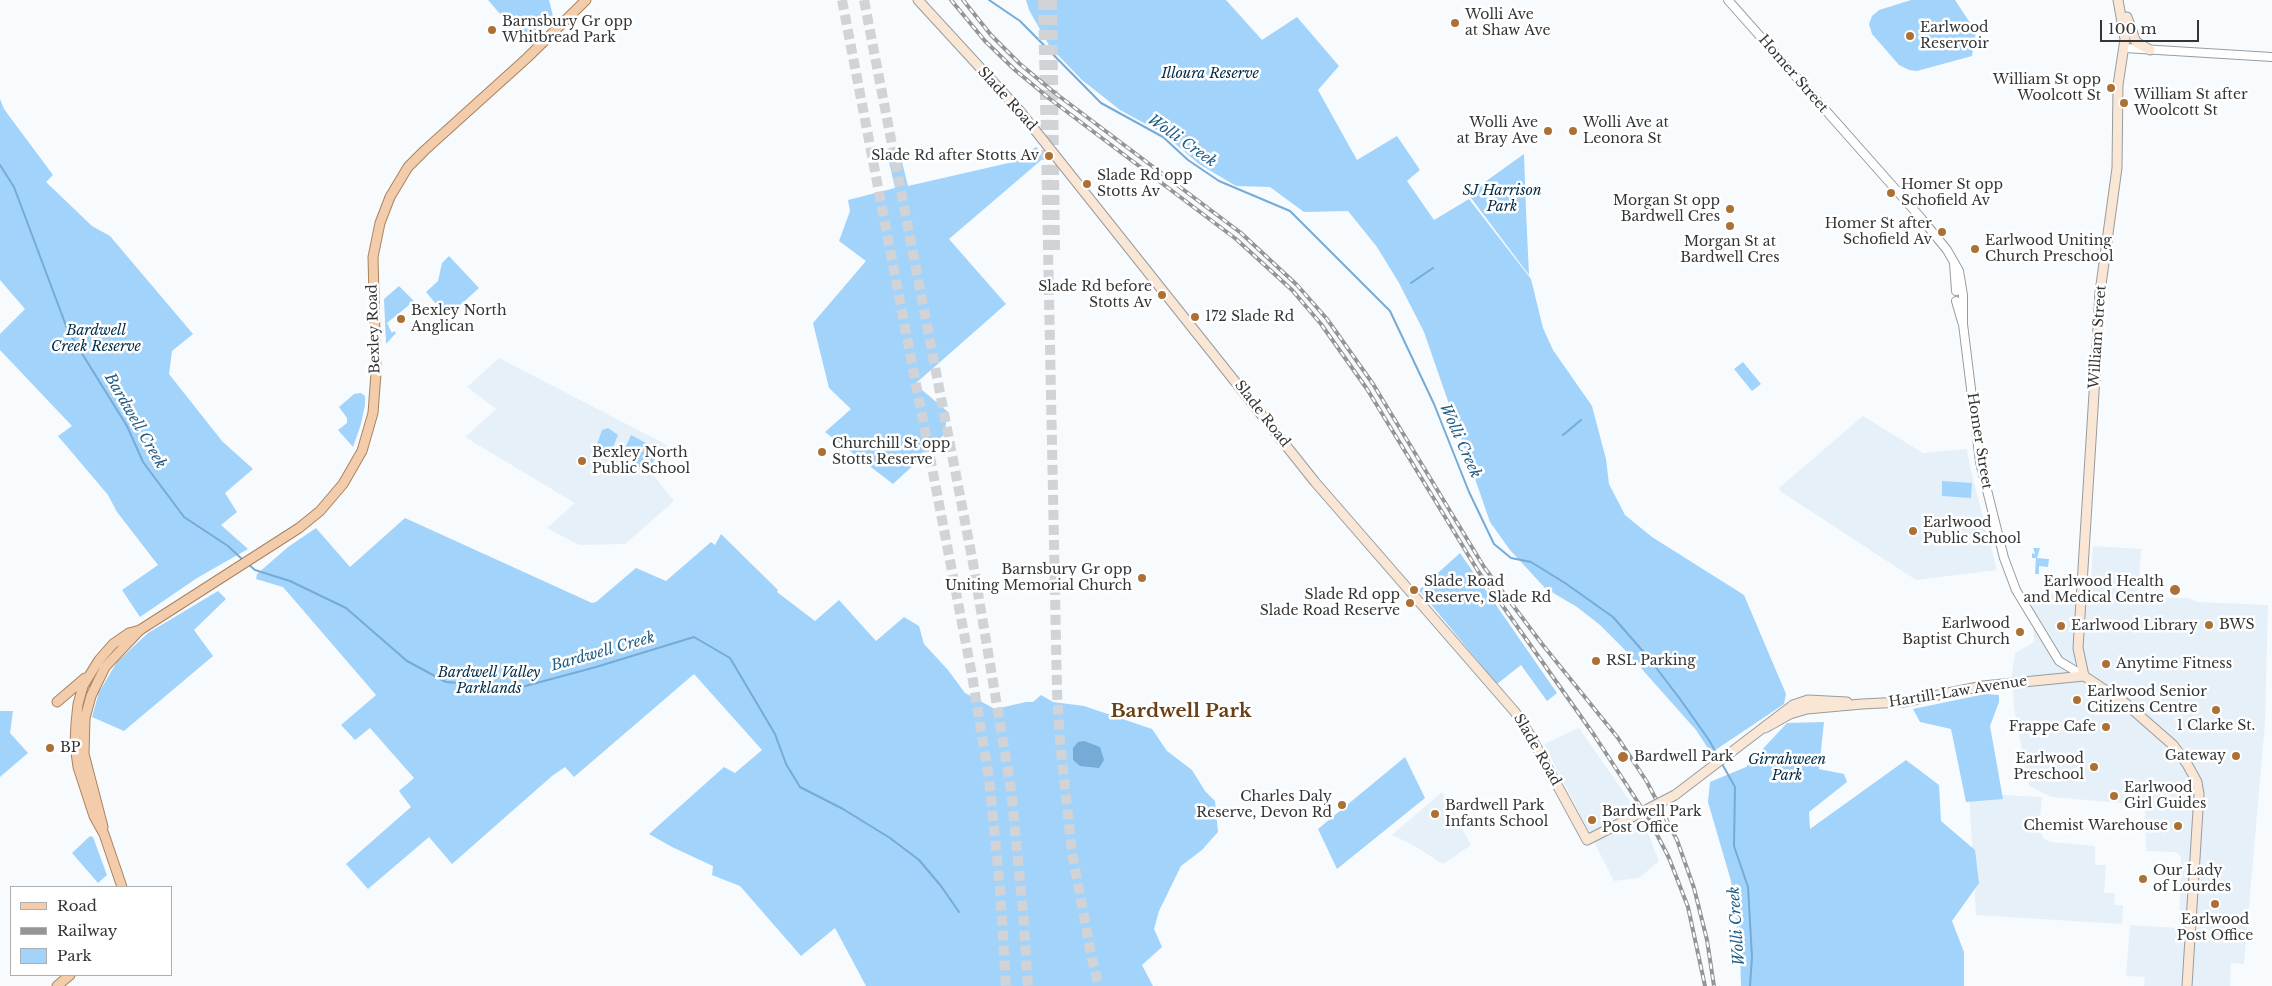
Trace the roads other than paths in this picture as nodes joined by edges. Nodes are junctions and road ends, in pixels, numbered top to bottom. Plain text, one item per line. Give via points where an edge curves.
1 (586, 0) edge
2 (918, 0) edge
3 (1728, 0) edge
4 (2119, 0) edge
5 (2125, 48) junction
6 (2150, 50) junction
7 (2272, 57) edge
8 (140, 630) junction
9 (91, 673) junction
10 (2084, 676) junction
11 (57, 702) dead end
12 (104, 834) junction
13 (1587, 840) joint
14 (122, 886) edge
15 (69, 976) edge
16 (57, 986) edge
17 (2187, 986) edge

1 - 8 main road, Bexley Road via 425,150 396,186 380,223 373,257 376,389 373,414 364,445 350,474 328,503 300,528
2 - 13 main road, Slade Road via 1019,110 1315,482 1515,712
3 - 10 street, Homer Street via 1921,218 1959,271 1959,296 1980,462 2010,574 2025,606 2059,661
4 - 5 main road, William Street
4 - 6 main road via 2136,42
5 - 6 street
5 - 10 main road, William Street via 2118,85 2117,168 2099,317 2078,643
6 - 7 street
8 - 9 main road, Bexley Road via 113,644
8 - 12 main road, Bexley Road via 105,667 85,718 84,754
9 - 11 main road
9 - 12 main road, Bexley Road via 78,704 75,745 86,794
10 - 13 main road, Hartill-Law Avenue, bridge via 1983,686 1903,702 1803,701 1789,707 1675,795
10 - 17 main road, Homer Street via 2125,703 2157,731 2182,756 2196,778 2198,794
12 - 14 main road, Bexley Road
15 - 16 main road

